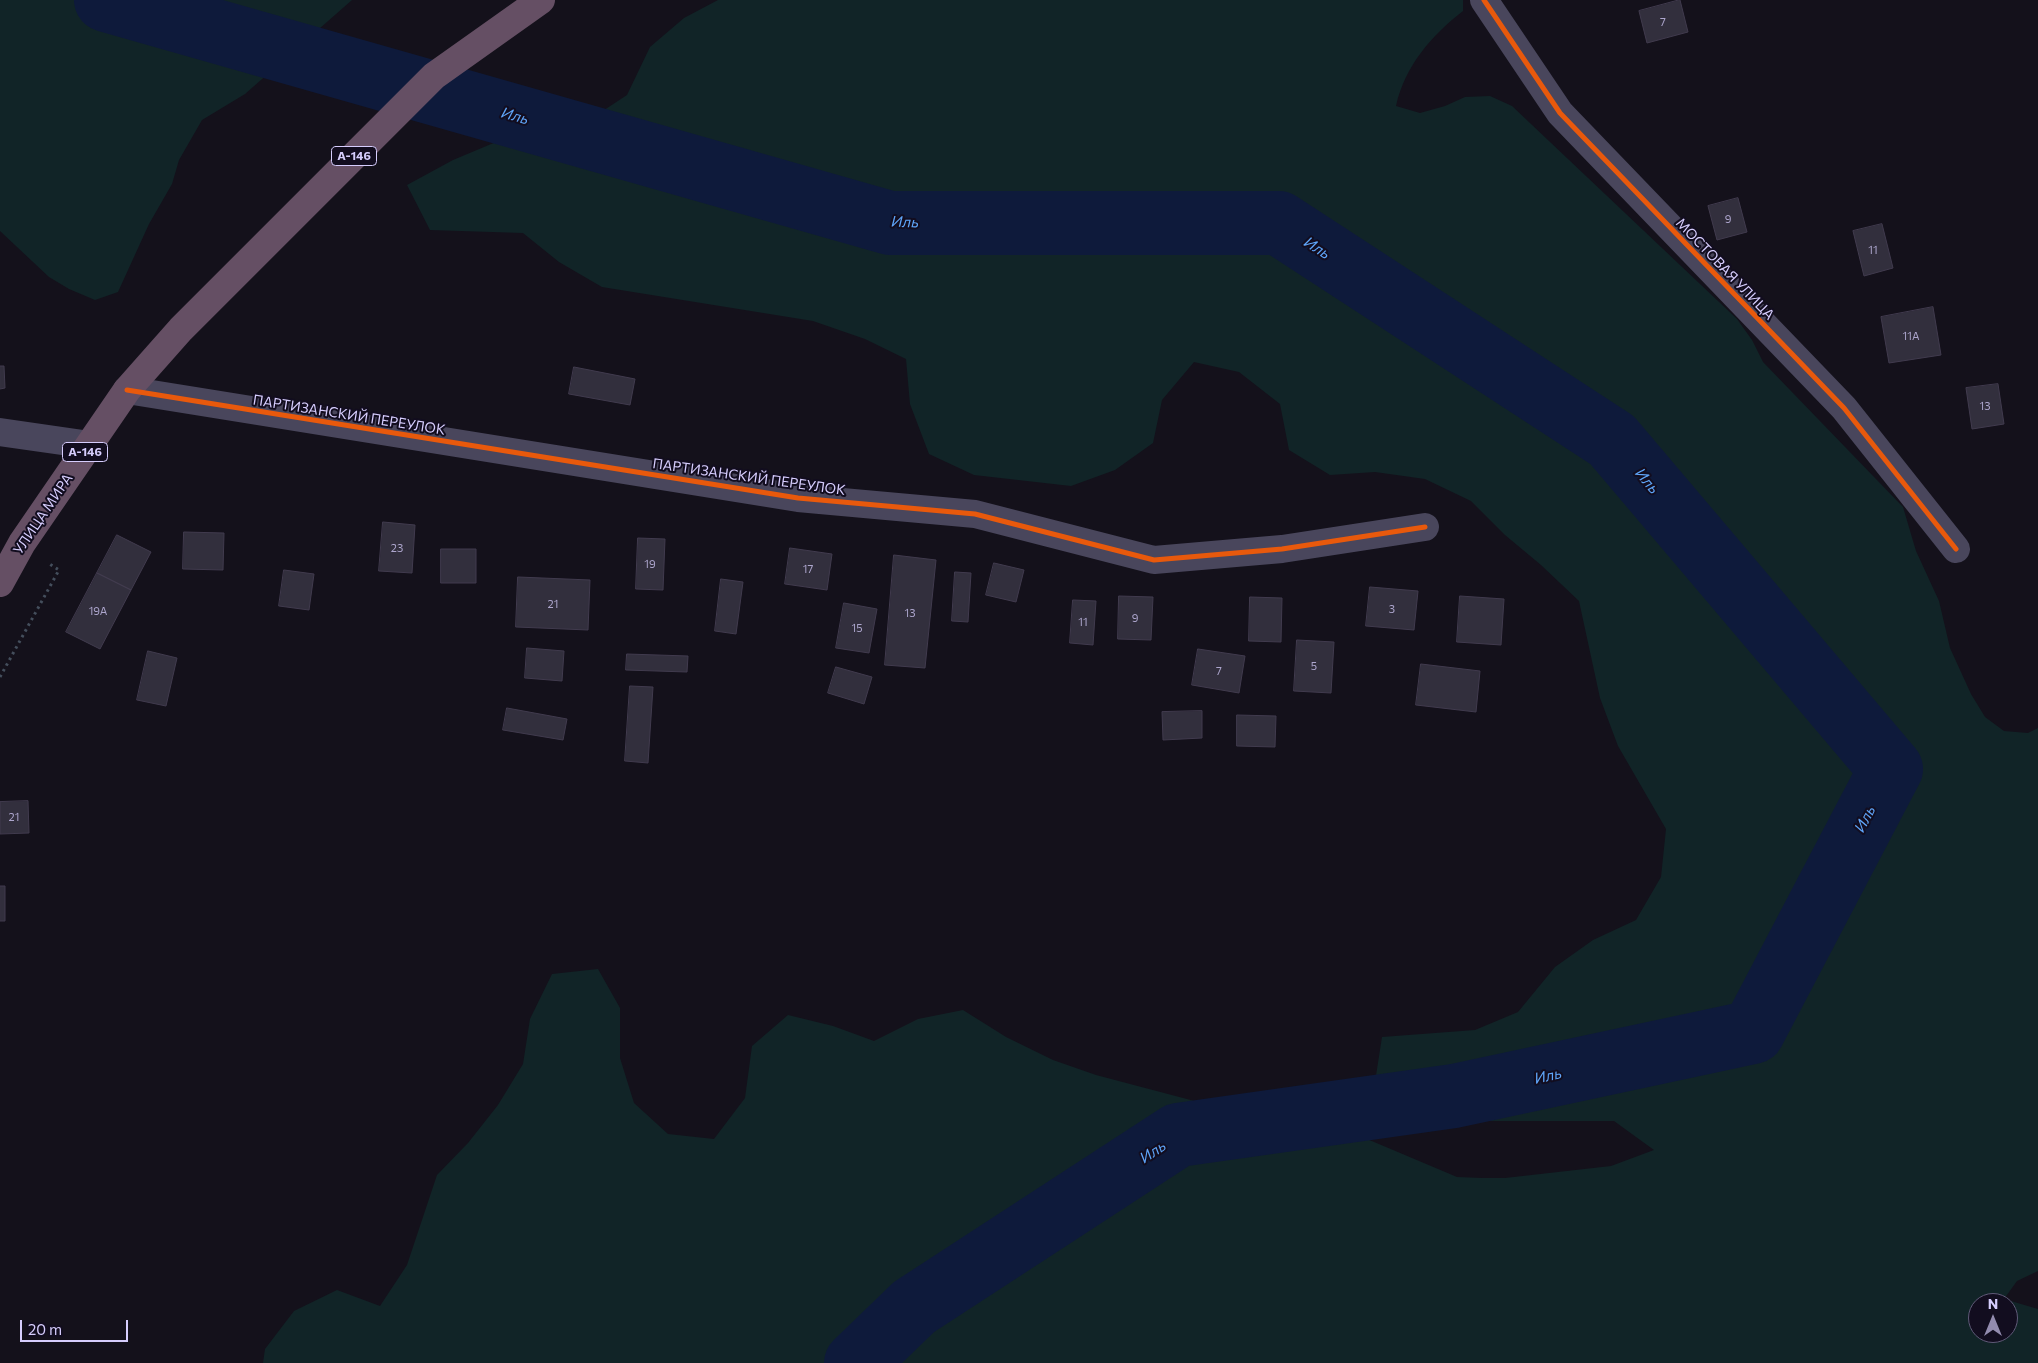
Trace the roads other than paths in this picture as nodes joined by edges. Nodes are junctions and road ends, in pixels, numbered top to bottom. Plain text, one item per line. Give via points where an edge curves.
1 (541, 0) edge
2 (1484, 0) edge
3 (127, 390) junction
4 (0, 432) edge
5 (90, 445) junction
6 (1425, 527) dead end
7 (1956, 550) dead end
8 (0, 583) edge

1 - 3 highway, УЛИЦА МИРА / А-146 via 434,76 181,329
2 - 7 street, МОСТОВАЯ УЛИЦА via 1560,113 1844,408
3 - 5 highway, УЛИЦА МИРА / А-146
3 - 6 street, ПАРТИЗАНСКИЙ ПЕРЕУЛОК via 798,498 975,514 1154,560 1282,550
4 - 5 street
5 - 8 highway, УЛИЦА МИРА / А-146 via 22,543

